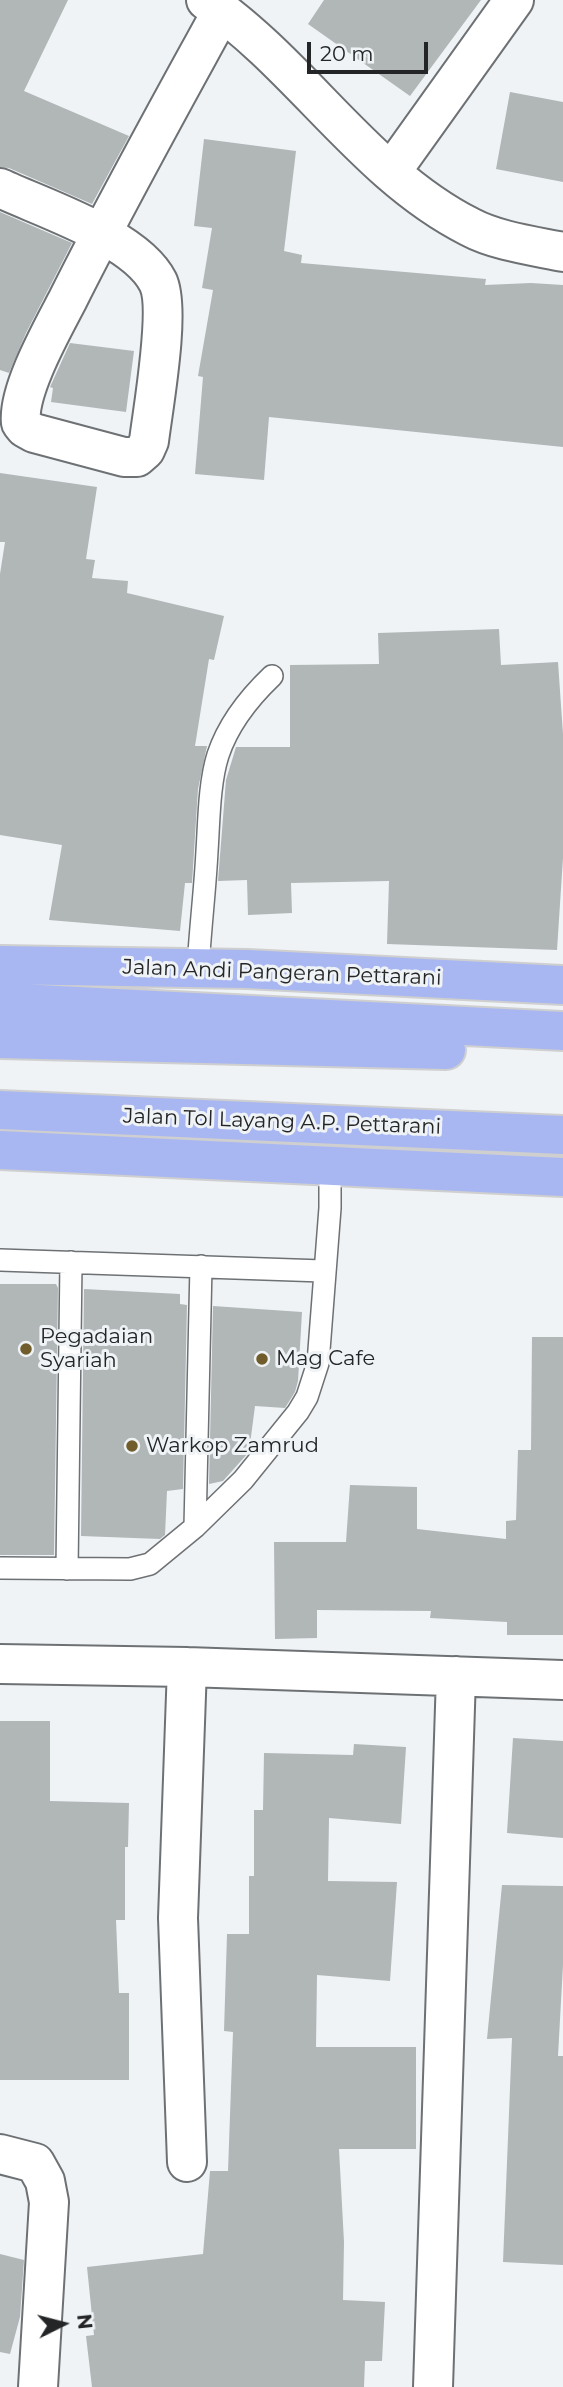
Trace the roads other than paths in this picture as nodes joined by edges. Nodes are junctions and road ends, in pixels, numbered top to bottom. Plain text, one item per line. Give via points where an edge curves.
1 (514, 0) edge
2 (214, 5) edge
3 (391, 172) junction
4 (0, 188) edge
5 (101, 234) junction
6 (563, 253) edge
7 (272, 676) dead end
8 (0, 965) edge
9 (198, 969) junction
10 (563, 985) edge
11 (0, 1002) edge
12 (563, 1031) edge
13 (0, 1039) edge
14 (563, 1055) edge
15 (0, 1110) edge
16 (563, 1135) edge
17 (0, 1150) edge
18 (330, 1166) junction
19 (563, 1177) edge
20 (0, 1260) edge
21 (71, 1262) junction
22 (201, 1266) junction
23 (323, 1271) junction
24 (195, 1527) junction
25 (0, 1568) edge
26 (67, 1569) junction
27 (0, 1664) edge
28 (187, 1667) junction
29 (456, 1676) junction
30 (563, 1680) edge
31 (0, 2154) edge
32 (187, 2162) dead end
33 (38, 2387) edge
34 (433, 2387) edge

1 - 3 street
2 - 3 street
2 - 5 street
3 - 6 street via 472,229
4 - 5 street
5 - 5 street via 131,250 159,283 162,297 164,318 149,441 137,457 34,433 20,423 29,382
7 - 9 lane via 237,718 217,758
8 - 9 highway, Jalan Andi Pangeran Pettarani
9 - 10 highway, Jalan Andi Pangeran Pettarani
11 - 12 highway
13 - 14 highway
15 - 16 highway, Jalan Tol Layang A.P. Pettarani
17 - 18 highway
18 - 19 highway
18 - 23 lane
20 - 21 lane
21 - 22 lane
21 - 26 lane
22 - 23 lane
22 - 24 lane
23 - 24 lane via 318,1363 307,1397 243,1480
24 - 26 lane via 150,1564 130,1569
25 - 26 lane
27 - 28 street
28 - 29 street
28 - 32 street via 178,1918
29 - 30 street
29 - 34 street
31 - 33 street via 35,2163 49,2202

